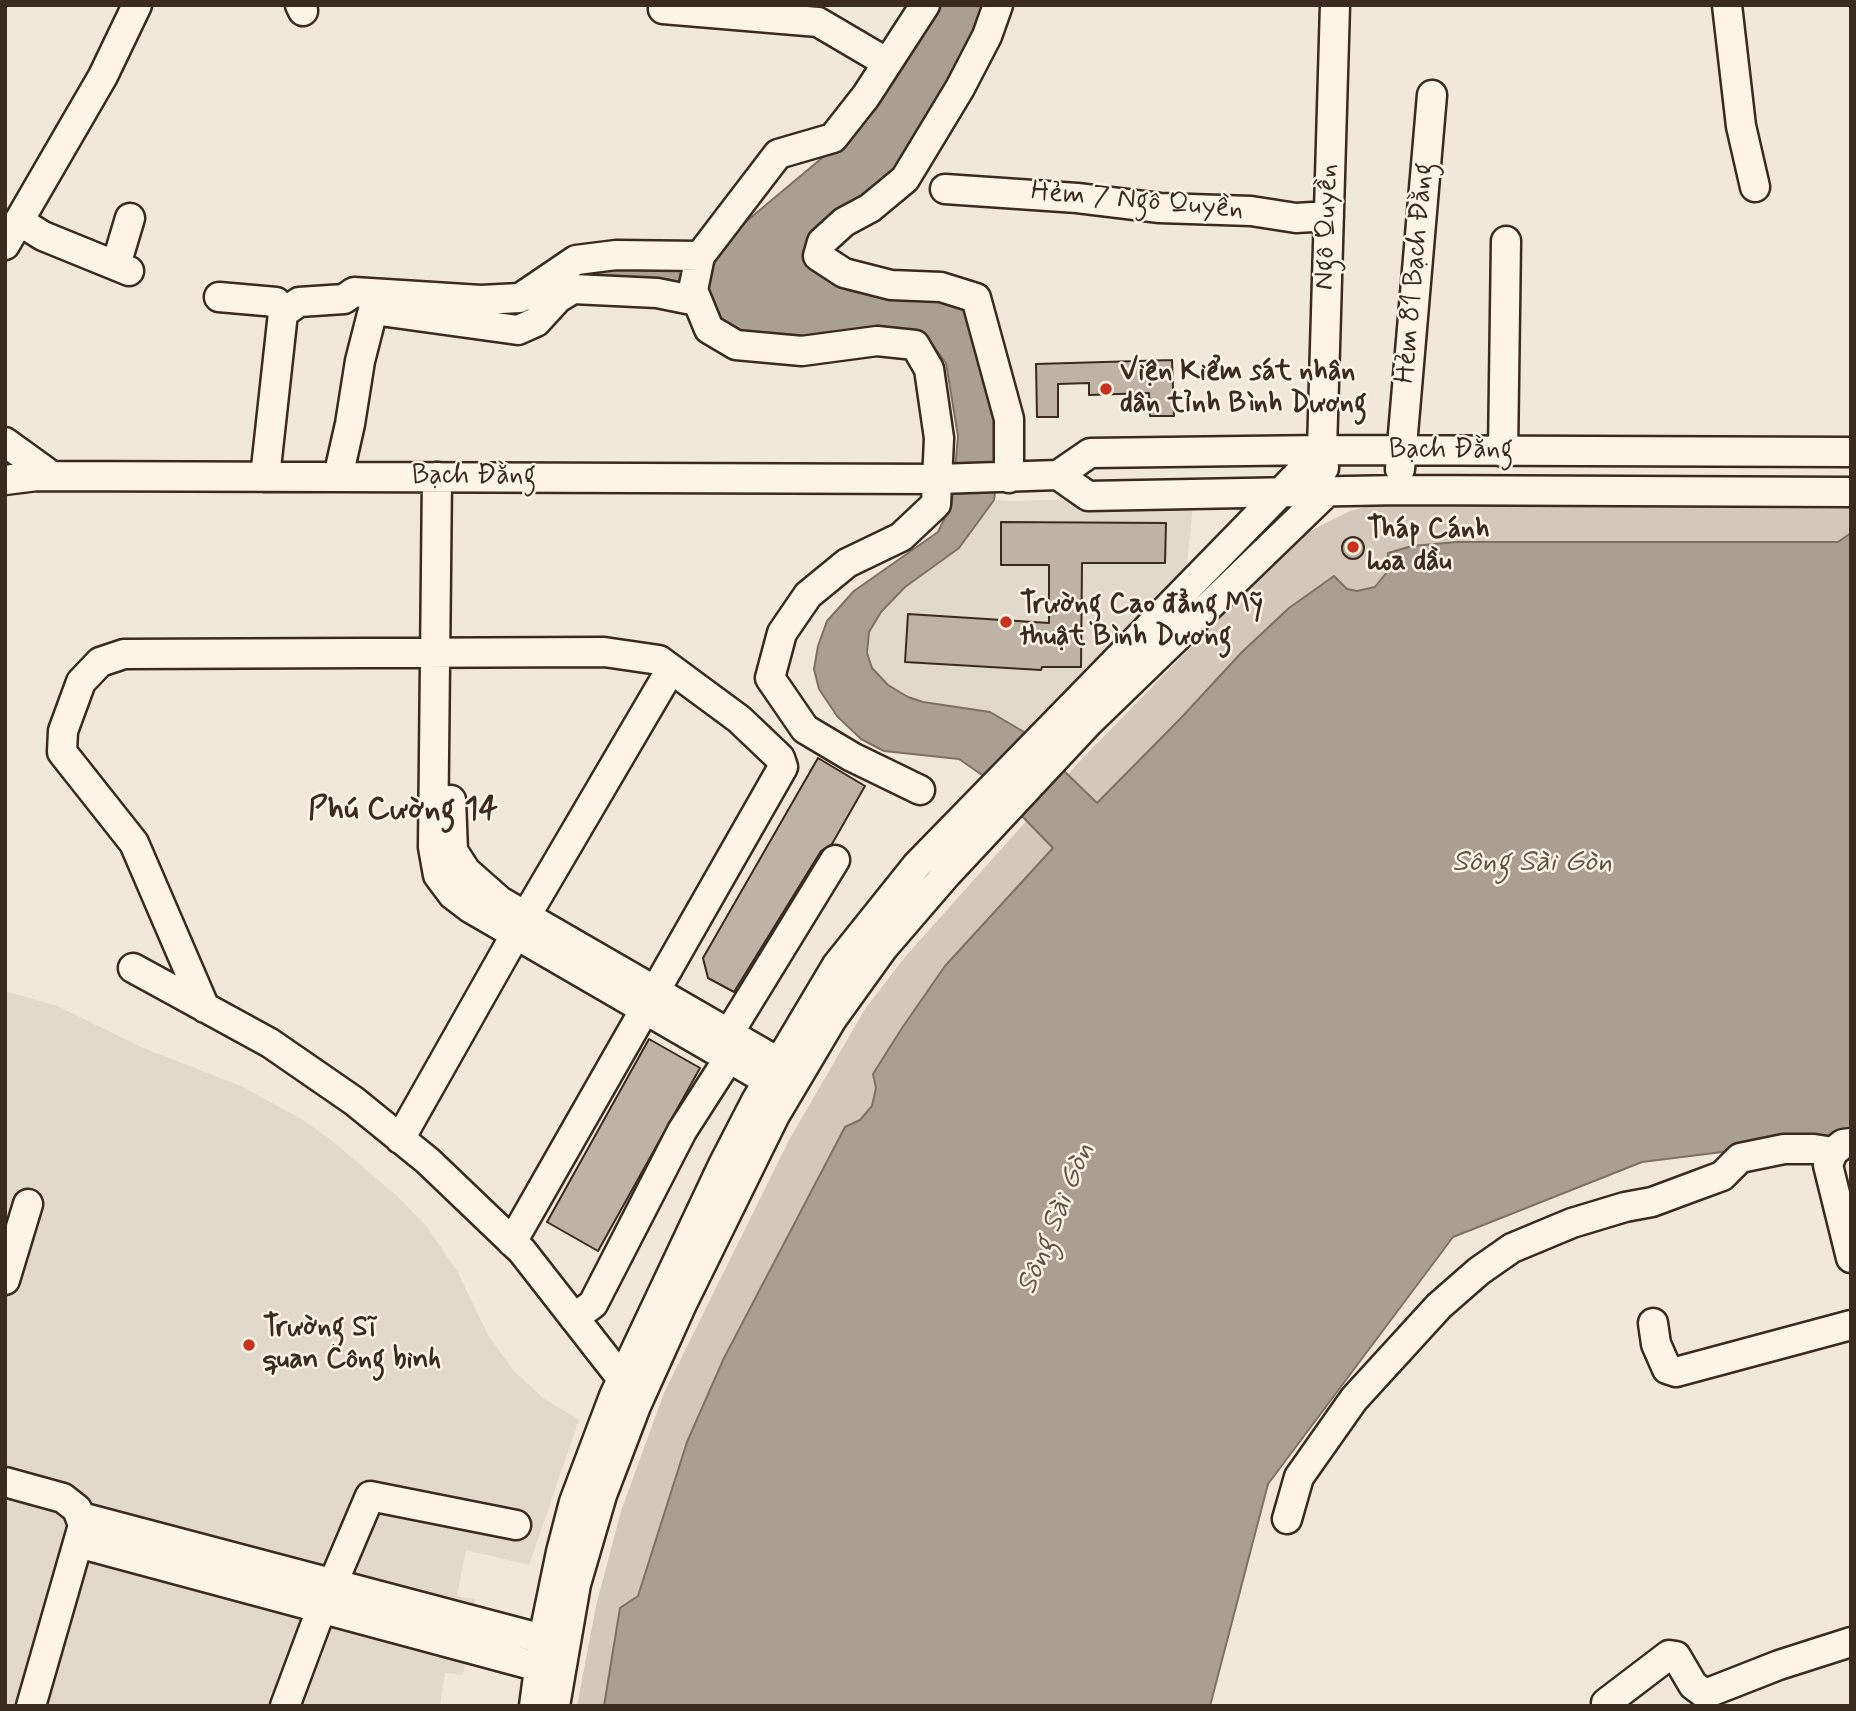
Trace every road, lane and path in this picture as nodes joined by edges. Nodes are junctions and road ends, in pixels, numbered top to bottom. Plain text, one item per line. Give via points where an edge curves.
1 (137, 5) edge
2 (664, 5) edge
3 (925, 5) edge
4 (998, 5) edge
5 (1335, 5) edge
6 (1727, 5) edge
7 (886, 62) junction
8 (1432, 95) dead end
9 (1755, 187) dead end
10 (945, 189) dead end
11 (1329, 216) junction
12 (130, 218) dead end
13 (19, 221) junction
14 (1506, 240) dead end
15 (5, 246) edge
16 (697, 278) junction
17 (219, 297) dead end
18 (283, 313) junction
19 (5, 442) edge
20 (1322, 450) junction
21 (1400, 451) junction
22 (1503, 452) junction
23 (1851, 452) edge
24 (1632, 453) junction
25 (1058, 475) junction
26 (52, 476) junction
27 (265, 477) junction
28 (338, 477) junction
29 (447, 477) junction
30 (941, 478) junction
31 (1009, 478) junction
32 (5, 480) edge
33 (1400, 490) junction
34 (1631, 491) junction
35 (1283, 492) junction
36 (1327, 492) junction
37 (1851, 492) edge
38 (1203, 493) junction
39 (1223, 549) junction
40 (444, 652) junction
41 (671, 669) junction
42 (920, 790) dead end
43 (835, 860) dead end
44 (521, 925) junction
45 (133, 968) dead end
46 (651, 1000) junction
47 (205, 1008) junction
48 (729, 1045) junction
49 (784, 1077) junction
50 (400, 1139) junction
51 (1842, 1148) edge
52 (28, 1204) dead end
53 (512, 1242) junction
54 (1851, 1258) edge
55 (5, 1280) edge
56 (574, 1318) junction
57 (1653, 1323) dead end
58 (1851, 1325) edge
59 (621, 1379) junction
60 (5, 1482) edge
61 (1287, 1519) dead end
62 (516, 1525) dead end
63 (80, 1530) junction
64 (327, 1596) junction
65 (1851, 1642) edge
66 (547, 1654) junction
67 (1606, 1703) dead end
68 (31, 1706) edge
69 (285, 1706) edge
70 (534, 1706) edge
71 (555, 1706) edge

1 - 13 street via 103,76
2 - 7 street via 663,9 818,22
3 - 7 street
4 - 31 street via 960,88 905,179 870,208 844,222 822,242 818,256 844,273 891,285 940,287 976,298 1009,419
5 - 11 street, Ngô Quyền
6 - 9 street via 1741,126
7 - 16 street via 833,138 778,154
8 - 21 street, Hẻm 81 Bạch Đằng
10 - 11 street, Hẻm 7 Ngô Quyền via 1296,218
11 - 20 street, Ngô Quyền
12 - 13 street via 122,268 43,236
13 - 15 street
14 - 22 street
16 - 18 street via 616,255 576,260 520,298 354,292 344,299 299,302
16 - 28 street via 657,293 573,289 536,322 518,330 373,310
16 - 30 street via 709,329 736,345 802,351 877,341 915,345 929,369
17 - 18 street via 276,302
18 - 27 street
19 - 26 street
20 - 21 street, Bạch Đằng
20 - 25 street, Bạch Đằng via 1090,453
20 - 35 street
20 - 36 street, Ngô Quyền
21 - 22 street, Bạch Đằng
21 - 33 street, Hẻm 81 Bạch Đằng
22 - 24 street, Bạch Đằng
23 - 24 street, Bạch Đằng
24 - 34 street
25 - 31 street
25 - 38 street, Bạch Đằng via 1088,496
26 - 27 street, Bạch Đằng
26 - 32 street, Bạch Đằng
27 - 28 street, Bạch Đằng
28 - 29 street, Bạch Đằng
29 - 30 street, Bạch Đằng
29 - 40 street
30 - 31 street, Bạch Đằng
30 - 42 street via 936,504 901,537 848,564 808,595 782,634 771,678 805,729
33 - 34 street, Bạch Đằng
33 - 36 street, Bạch Đằng
34 - 37 street, Bạch Đằng
35 - 36 street, Bạch Đằng
35 - 38 street, Bạch Đằng
35 - 39 street
36 - 49 street via 1088,723 945,876
38 - 39 street via 1226,515
39 - 49 street via 917,865 837,965
40 - 41 street via 604,652 659,660
40 - 44 street via 433,847 438,875 461,901
40 - 47 street via 124,654 100,662 81,682 64,731 62,752 135,844
41 - 44 street
41 - 46 street via 739,719 780,758 783,767
43 - 48 street
44 - 46 street
44 - 50 street
45 - 47 street
46 - 48 street
46 - 53 street
47 - 50 street via 270,1043 355,1101
48 - 49 street
48 - 56 street via 593,1304
49 - 59 street via 723,1165
49 - 66 street via 775,1115 636,1406 602,1495 576,1584
50 - 53 street
51 - 54 street via 1828,1165
51 - 61 street via 1784,1149 1740,1158 1722,1176 1572,1223 1512,1248 1439,1306 1354,1399 1299,1476
52 - 55 street
53 - 56 street
56 - 59 street
57 - 58 street via 1667,1369 1676,1371
59 - 66 street via 574,1502 561,1552
60 - 63 street via 63,1498 77,1509
62 - 64 street via 370,1496
63 - 64 street
63 - 68 street
64 - 66 street
64 - 69 street
65 - 67 street via 1705,1694 1693,1685 1676,1656 1669,1654
66 - 70 street
66 - 71 street

